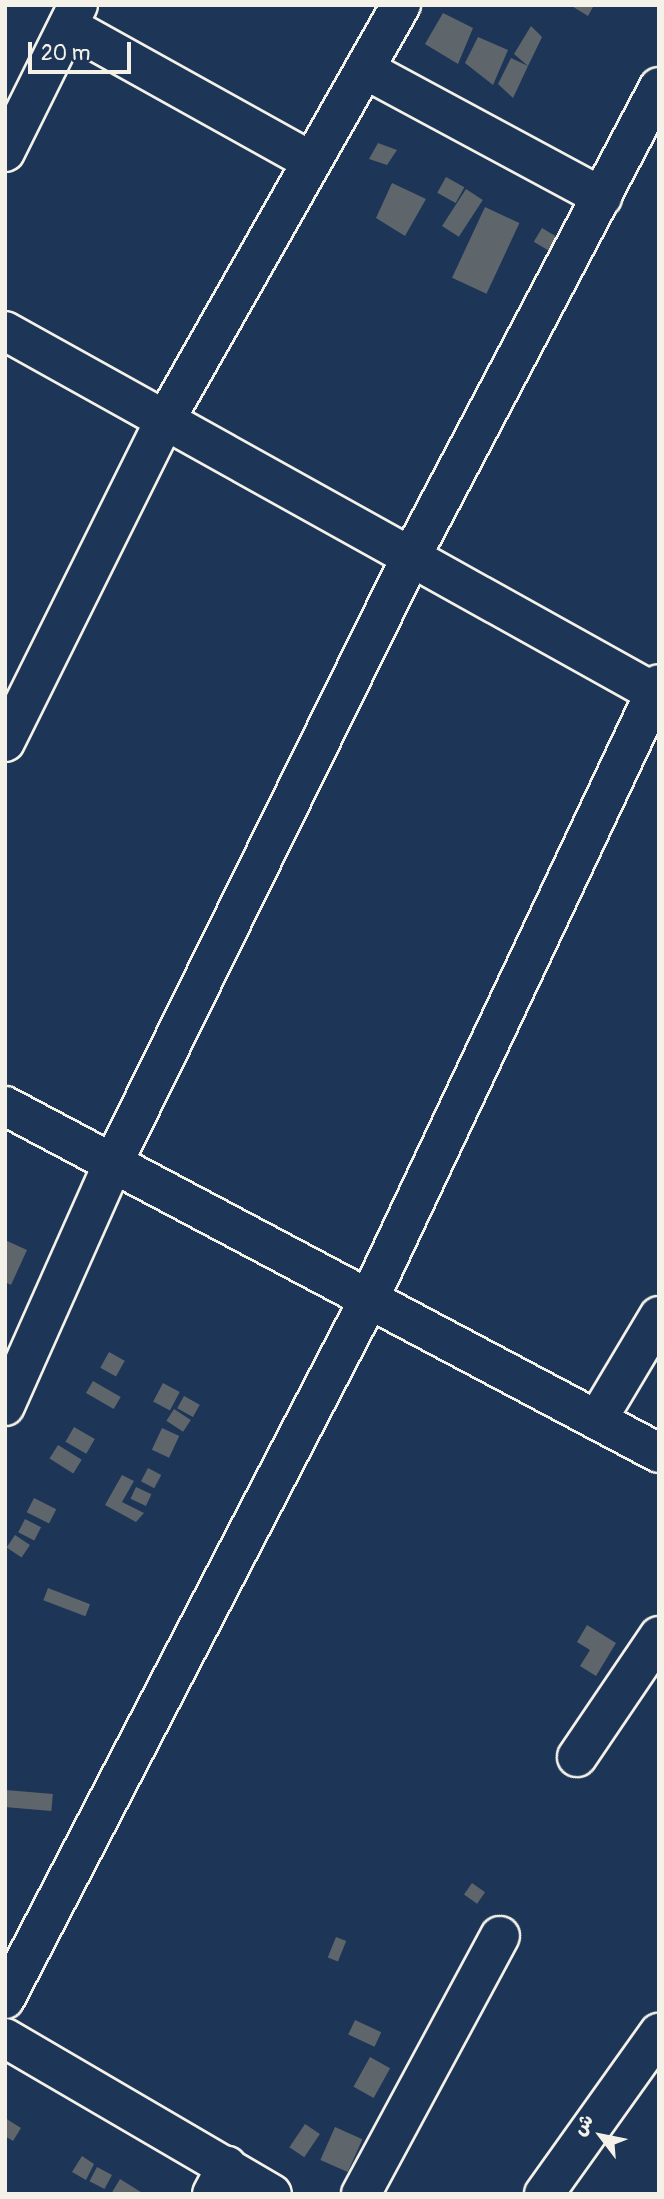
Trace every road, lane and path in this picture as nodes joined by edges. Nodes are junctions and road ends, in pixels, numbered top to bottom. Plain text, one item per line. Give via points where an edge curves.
1 (401, 5) edge
2 (73, 16) edge
3 (368, 71) junction
4 (659, 86) edge
5 (5, 152) edge
6 (311, 161) junction
7 (602, 197) junction
8 (5, 331) edge
9 (164, 422) junction
10 (412, 555) junction
11 (657, 690) edge
12 (5, 742) edge
13 (5, 1106) edge
14 (114, 1161) junction
15 (367, 1303) junction
16 (659, 1315) edge
17 (5, 1406) edge
18 (597, 1420) junction
19 (659, 1453) edge
20 (659, 1636) edge
21 (577, 1758) dead end
22 (500, 1936) dead end
23 (5, 1999) edge
24 (659, 2034) edge
25 (5, 2038) edge
26 (220, 2180) edge
27 (272, 2194) edge
28 (361, 2194) edge
29 (544, 2194) edge

1 - 3 street
2 - 5 street
2 - 6 street
3 - 6 street
3 - 7 street
4 - 7 street
6 - 9 street
7 - 10 street
8 - 9 street
9 - 10 street
9 - 12 street
10 - 11 street
10 - 14 street
11 - 15 street
13 - 14 street
14 - 15 street
14 - 17 street
15 - 18 street
15 - 23 street
16 - 18 street
18 - 19 street
20 - 21 street
22 - 28 street
24 - 29 street
25 - 26 street
26 - 27 street

